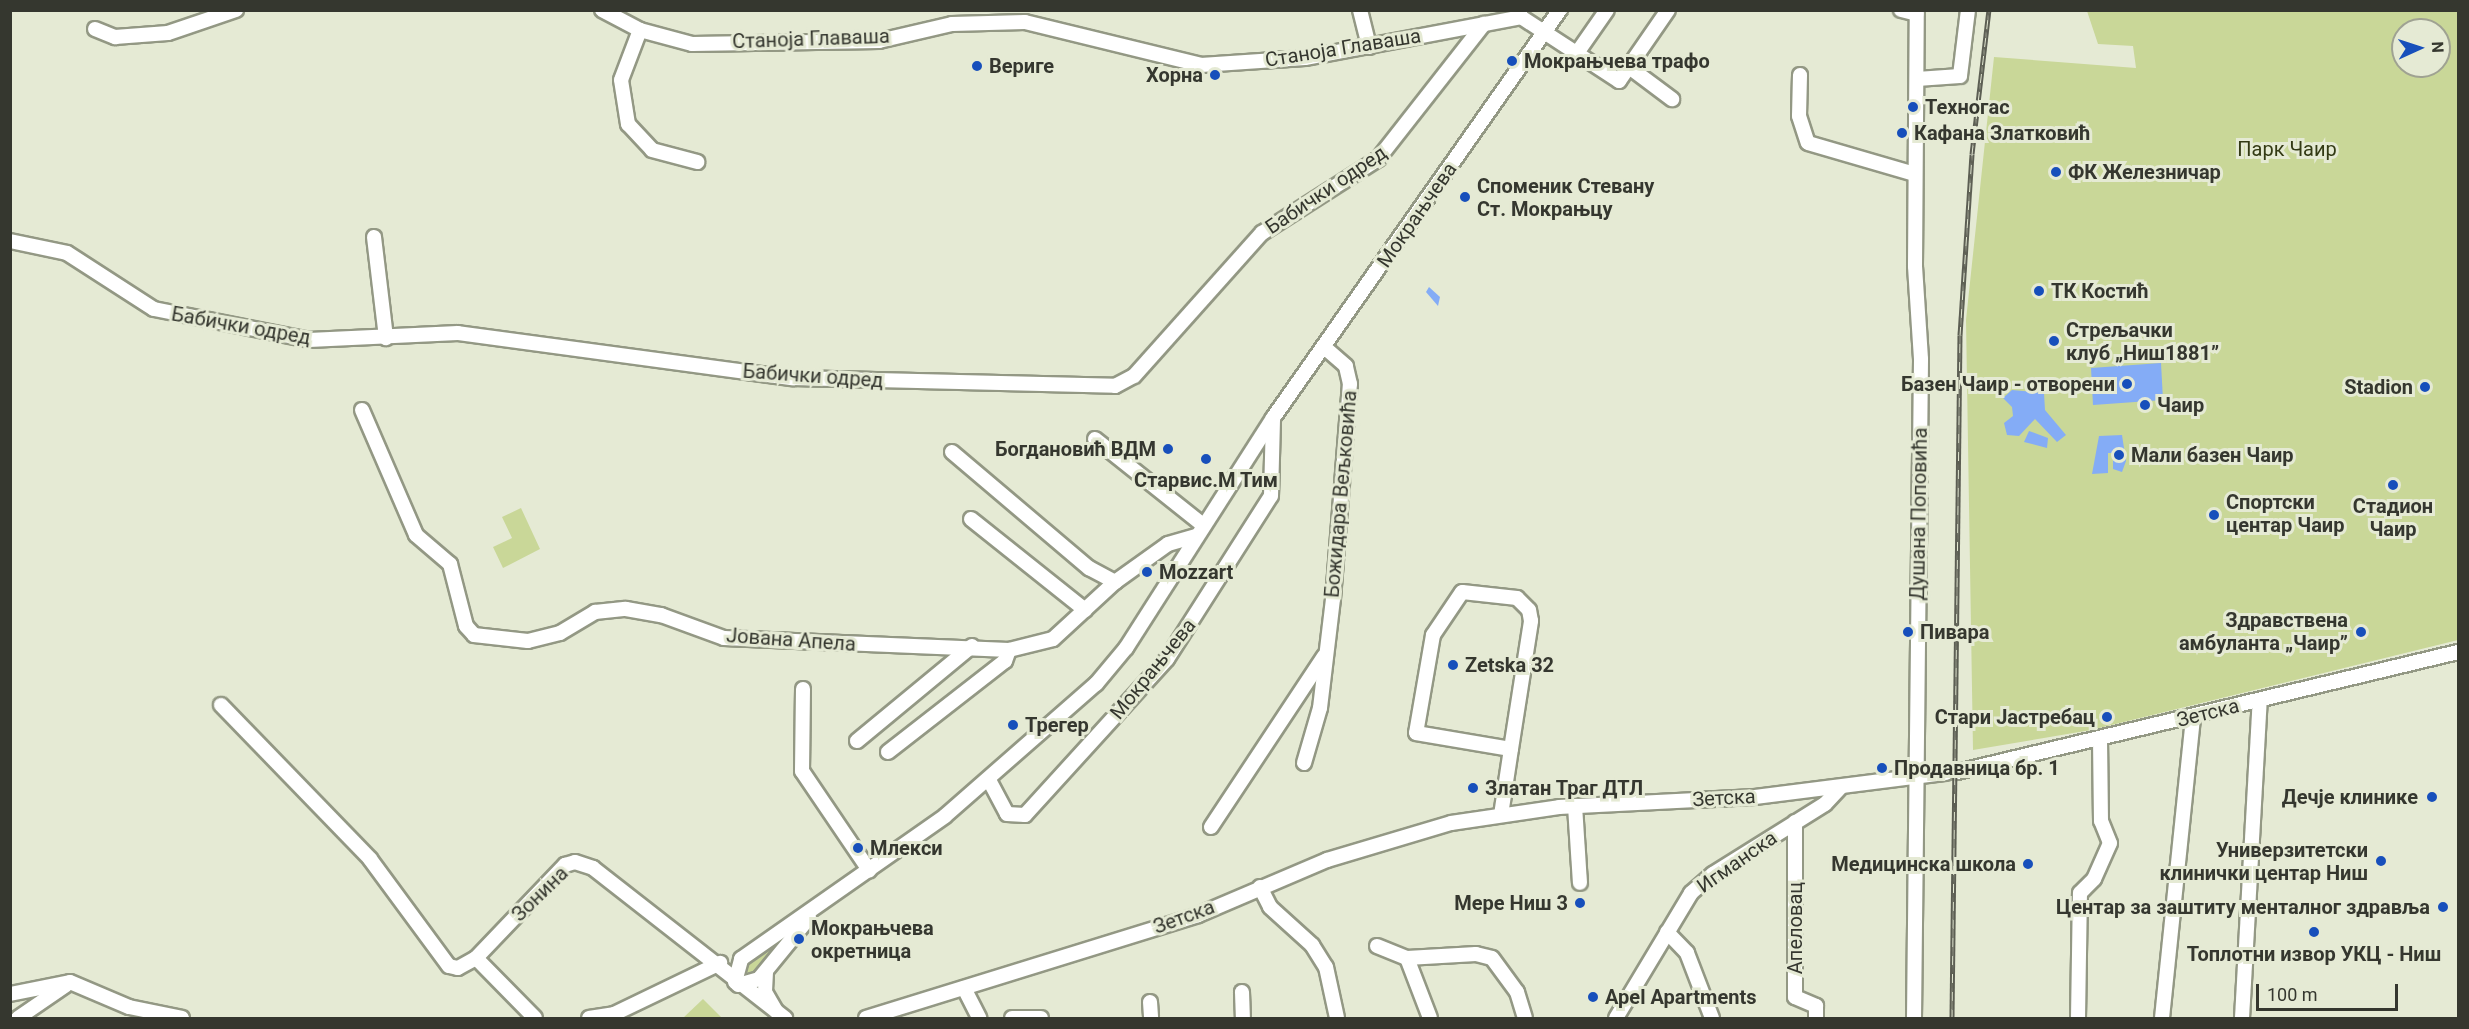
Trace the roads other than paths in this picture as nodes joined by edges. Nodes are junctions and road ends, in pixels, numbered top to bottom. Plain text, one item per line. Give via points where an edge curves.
1 (236, 10) edge
2 (602, 10) edge
3 (1360, 10) edge
4 (1560, 10) edge
5 (1607, 10) edge
6 (1668, 10) edge
7 (1901, 10) edge
8 (1968, 10) edge
9 (1917, 12) edge
10 (1520, 14) edge
11 (1485, 24) junction
12 (95, 29) dead end
13 (640, 30) junction
14 (1545, 32) junction
15 (1369, 47) junction
16 (1577, 53) junction
17 (1629, 67) junction
18 (1800, 75) dead end
19 (1917, 79) junction
20 (1672, 99) dead end
21 (697, 162) dead end
22 (1915, 174) junction
23 (374, 237) dead end
24 (10, 241) edge
25 (386, 338) junction
26 (1324, 347) junction
27 (362, 410) dead end
28 (1273, 418) junction
29 (1095, 439) dead end
30 (952, 452) dead end
31 (971, 519) dead end
32 (1199, 531) junction
33 (1115, 582) junction
34 (1084, 610) junction
35 (972, 646) junction
36 (1009, 650) junction
37 (1327, 652) junction
38 (2458, 652) edge
39 (803, 689) dead end
40 (2259, 701) junction
41 (221, 705) dead end
42 (2193, 717) junction
43 (2100, 740) junction
44 (857, 741) dead end
45 (1511, 749) junction
46 (888, 752) dead end
47 (1304, 763) dead end
48 (1916, 776) junction
49 (989, 780) junction
50 (1841, 787) junction
51 (1575, 806) junction
52 (1501, 815) junction
53 (1795, 822) junction
54 (1211, 827) dead end
55 (869, 870) junction
56 (1580, 883) dead end
57 (1260, 887) junction
58 (818, 907) junction
59 (1667, 932) junction
60 (1377, 946) dead end
61 (476, 958) junction
62 (1407, 958) junction
63 (741, 959) junction
64 (713, 963) junction
65 (766, 972) junction
66 (70, 982) junction
67 (736, 984) junction
68 (964, 988) junction
69 (1242, 992) dead end
70 (10, 994) edge
71 (1150, 1002) dead end
72 (782, 1017) edge
73 (18, 1018) edge
74 (182, 1018) edge
75 (535, 1018) edge
76 (588, 1018) edge
77 (866, 1018) edge
78 (980, 1018) edge
79 (1012, 1018) edge
80 (1041, 1018) edge
81 (1151, 1018) edge
82 (1244, 1018) edge
83 (1337, 1018) edge
84 (1430, 1018) edge
85 (1525, 1018) edge
86 (1616, 1018) edge
87 (1712, 1018) edge
88 (1816, 1018) edge
89 (1914, 1018) edge
90 (2078, 1018) edge
91 (2162, 1018) edge
92 (2242, 1018) edge

1 - 12 street via 168,33 115,37
2 - 13 street, Станоја Главаша
3 - 15 street
4 - 14 street, Мокрањчева
5 - 16 street
6 - 17 street
7 - 9 street
8 - 19 street via 1960,76
9 - 19 street, Душана Поповића
10 - 11 street, Станоја Главаша
10 - 14 street
11 - 15 street, Станоја Главаша
11 - 25 street, Бабички одред via 1378,159 1262,233 1134,376 1115,386 793,378 458,333
13 - 15 street, Станоја Главаша via 692,45 879,41 952,24 1025,22 1201,65 1305,58
13 - 21 street via 621,80 628,124 652,150
14 - 16 street
14 - 26 street, Мокрањчева
16 - 17 street via 1619,81
17 - 20 street
18 - 22 street via 1800,123 1808,142
19 - 22 street, Душана Поповића
22 - 48 street, Душана Поповића via 1921,359
23 - 25 street
24 - 25 street, Бабички одред via 68,253 154,309 171,314 309,340
26 - 28 street, Мокрањчева
26 - 37 street, Божидара Вељковића via 1346,366 1350,384
27 - 35 street, Јована Апела via 416,535 450,564 466,626 474,635 528,641 560,633 595,612 627,609 661,615 724,638
28 - 32 street, Мокрањчева
28 - 49 street, Мокрањчева via 1271,496 1167,659 1025,815 1007,814
29 - 32 street
30 - 33 street via 1089,568
31 - 34 street
32 - 33 street, Јована Апела via 1168,544
32 - 49 street, Мокрањчева via 1126,648 1096,684
33 - 34 street, Јована Апела
34 - 36 street, Јована Апела via 1053,639
35 - 36 street, Јована Апела
35 - 44 street
36 - 46 street via 1005,661
37 - 47 street, Божидара Вељковића via 1320,708
37 - 54 street, Божидара Вељковића
38 - 40 street, Зетска
39 - 55 street via 802,771
40 - 42 street, Зетска
40 - 92 street
41 - 61 street via 370,859 449,966 458,968
42 - 43 street, Зетска
42 - 91 street
43 - 48 street, Зетска
43 - 90 street via 2101,821 2110,843 2094,879 2080,893
45 - 45 street via 1529,610 1517,598 1462,592 1448,605 1433,635 1416,733
45 - 52 street
48 - 50 street, Зетска
48 - 89 street, Душана Поповића
49 - 55 street, Мокрањчева
50 - 51 street, Зетска via 1755,797
50 - 53 street, Игманска
51 - 52 street, Зетска
51 - 56 street
52 - 57 street, Зетска via 1408,834
53 - 59 street, Игманска via 1700,884
53 - 88 street, Апеловац via 1794,997 1816,1006
55 - 58 street, Мокрањчева
57 - 68 street, Зетска via 1198,915
57 - 83 street via 1270,907 1312,945 1326,967
58 - 63 street, Мокрањчева
58 - 65 street, Мокрањчева
59 - 86 street, Игманска
59 - 87 street via 1687,953
60 - 62 street
61 - 64 street, Зонина via 565,865 575,862 593,868
61 - 75 street
62 - 84 street
62 - 85 street via 1476,954 1492,958 1517,992
63 - 64 street
63 - 67 street
64 - 67 street, Зонина
64 - 76 street via 614,1014
65 - 67 street, Мокрањчева via 755,983
65 - 72 street via 765,992
66 - 70 street
66 - 73 street
66 - 74 street via 129,1007
67 - 72 street
68 - 77 street, Зетска
68 - 78 street
69 - 82 street
71 - 81 street
79 - 80 street

